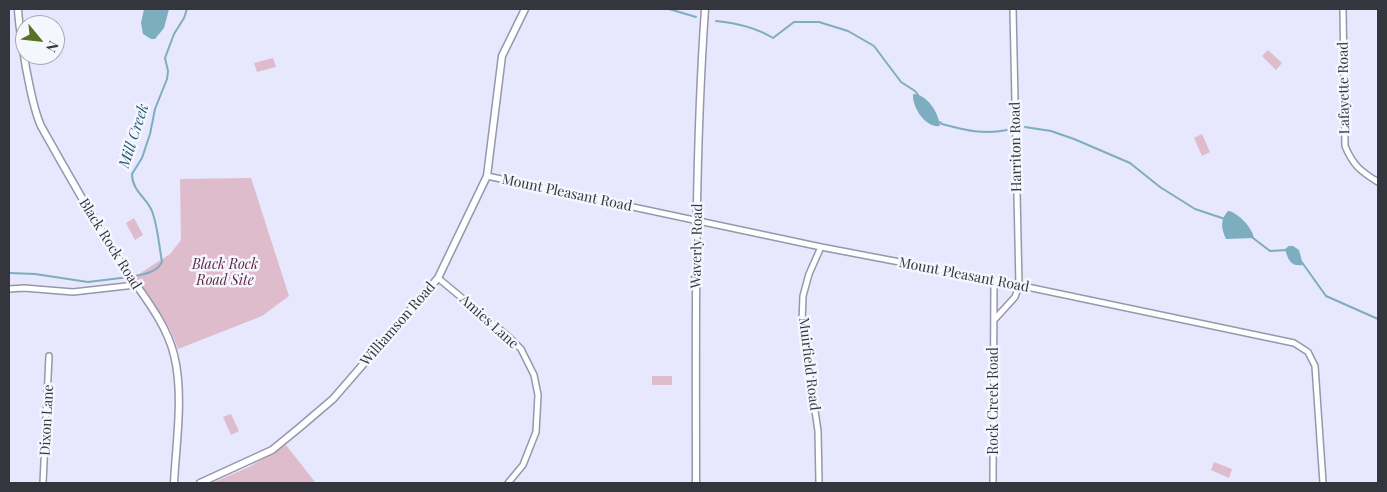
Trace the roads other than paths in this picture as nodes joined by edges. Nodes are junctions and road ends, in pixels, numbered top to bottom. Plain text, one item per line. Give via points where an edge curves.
1 (18, 9) edge
2 (525, 9) edge
3 (705, 9) edge
4 (1013, 9) edge
5 (1343, 9) edge
6 (487, 176) junction
7 (1378, 182) edge
8 (698, 220) junction
9 (821, 247) junction
10 (438, 278) junction
11 (132, 279) junction
12 (994, 280) junction
13 (1019, 286) junction
14 (9, 289) edge
15 (994, 320) junction
16 (49, 356) dead end
17 (44, 483) edge
18 (174, 483) edge
19 (200, 483) edge
20 (508, 483) edge
21 (696, 483) edge
22 (819, 483) edge
23 (993, 483) edge
24 (1321, 483) edge

1 - 11 street, Black Rock Road via 20,38 37,117 82,201
2 - 6 street, Williamson Road via 502,56
3 - 8 street, Waverly Road
4 - 13 street, Harriton Road
5 - 7 street, Lafayette Road via 1345,146 1360,171
6 - 8 street, Mount Pleasant Road
6 - 10 street, Williamson Road
8 - 9 street, Mount Pleasant Road
8 - 21 street, Waverly Road
9 - 12 street, Mount Pleasant Road
9 - 22 street, Muirfield Road via 805,288 802,322 818,431
10 - 19 street, Williamson Road via 332,399 299,428 272,450
10 - 20 street, Amies Lane via 510,337 534,375 538,395 536,432 523,465
11 - 14 street via 73,292
11 - 18 street, Black Rock Road via 166,332 177,367
12 - 13 street, Mount Pleasant Road
12 - 15 street, Rock Creek Road
13 - 15 street via 1015,297
13 - 24 street, Mount Pleasant Road via 1302,347 1313,359 1317,374
15 - 23 street, Rock Creek Road
16 - 17 street, Dixon Lane

